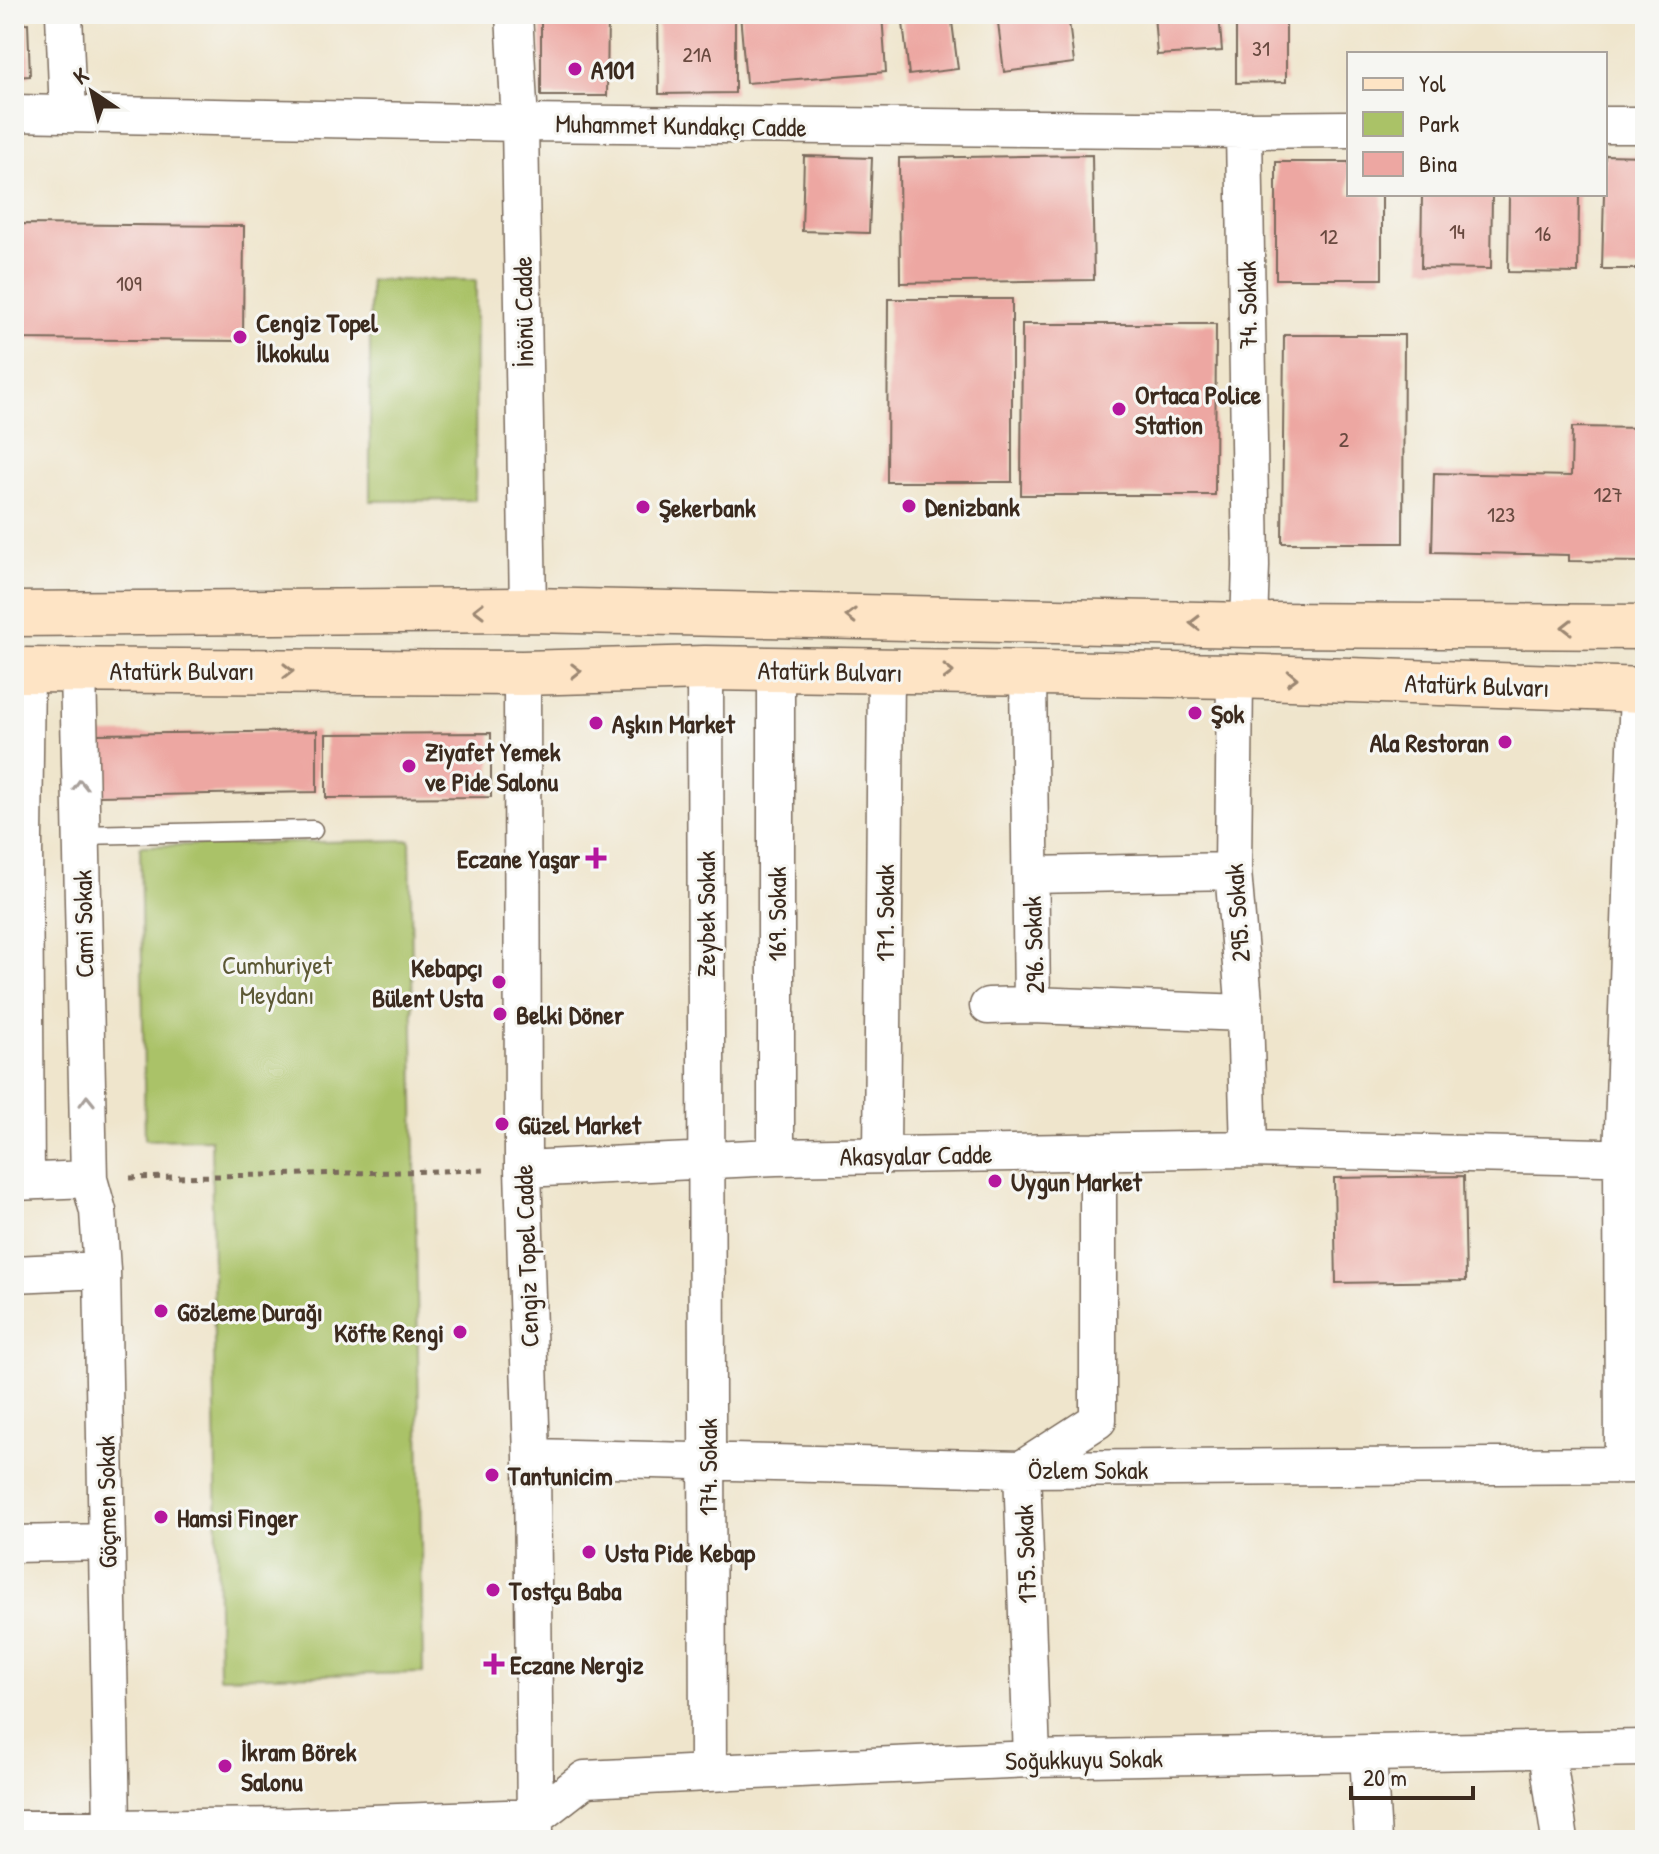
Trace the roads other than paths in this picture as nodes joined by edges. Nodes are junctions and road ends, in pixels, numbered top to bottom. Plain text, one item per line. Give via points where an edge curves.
1 (64, 14) edge
2 (514, 14) edge
3 (14, 113) edge
4 (68, 114) junction
5 (520, 123) junction
6 (1607, 125) edge
7 (1645, 125) edge
8 (1347, 129) edge
9 (1244, 130) junction
10 (528, 610) junction
11 (14, 614) edge
12 (1249, 625) junction
13 (1645, 627) edge
14 (705, 668) junction
15 (78, 669) junction
16 (20, 670) edge
17 (776, 671) junction
18 (886, 671) junction
19 (522, 673) junction
20 (1028, 673) junction
21 (1235, 676) junction
22 (1642, 690) edge
23 (313, 830) dead end
24 (81, 835) junction
25 (24, 838) junction
26 (1233, 871) junction
27 (1031, 875) junction
28 (1637, 960) edge
29 (1032, 1005) junction
30 (988, 1006) dead end
31 (1245, 1013) junction
32 (1249, 1149) junction
33 (1098, 1151) junction
34 (882, 1155) junction
35 (776, 1157) junction
36 (1634, 1158) edge
37 (706, 1160) junction
38 (523, 1169) junction
39 (89, 1179) junction
40 (20, 1181) edge
41 (102, 1270) junction
42 (14, 1274) edge
43 (532, 1457) junction
44 (706, 1461) junction
45 (1634, 1465) edge
46 (1022, 1469) junction
47 (107, 1542) junction
48 (14, 1544) edge
49 (1645, 1748) edge
50 (1547, 1752) junction
51 (1368, 1754) junction
52 (1032, 1759) junction
53 (708, 1773) junction
54 (112, 1827) junction
55 (535, 1828) edge
56 (14, 1829) edge
57 (290, 1833) edge
58 (1373, 1840) edge
59 (1560, 1840) edge

1 - 4 street
2 - 5 street, İnönü Cadde
3 - 4 street, Muhammet Kundakçı Cadde
4 - 5 street, Muhammet Kundakçı Cadde
5 - 9 street, Muhammet Kundakçı Cadde
5 - 10 street, İnönü Cadde
6 - 7 street
8 - 9 street, Muhammet Kundakçı Cadde
9 - 12 street, 74. Sokak
10 -> 11 main road
12 -> 10 main road
13 -> 12 main road
14 - 17 main road, Atatürk Bulvarı
19 -> 14 main road, Atatürk Bulvarı
14 - 37 street, Zeybek Sokak
15 - 16 main road, Atatürk Bulvarı
15 -> 19 main road, Atatürk Bulvarı
24 -> 15 street, Cami Sokak
16 - 25 street
17 - 18 main road, Atatürk Bulvarı
17 - 35 street, 169. Sokak
18 -> 20 main road, Atatürk Bulvarı
18 - 34 street, 171. Sokak
19 - 38 street, Cengiz Topel Cadde
20 - 21 main road, Atatürk Bulvarı
20 - 27 street, 296. Sokak
21 -> 22 main road, Atatürk Bulvarı
21 - 26 street, 295. Sokak
22 - 28 street
23 - 24 lane
24 - 25 street
39 -> 24 street, Cami Sokak
25 - 40 street
26 - 27 street
26 - 31 street, 295. Sokak
27 - 29 street, 296. Sokak
28 - 36 street
29 - 30 street
29 - 31 street, 296. Sokak
31 - 32 street, 295. Sokak
32 - 33 street, Akasyalar Cadde
32 - 36 street, Akasyalar Cadde
33 - 34 street, Akasyalar Cadde
33 - 46 street, 175. Sokak via 1098,1420
34 - 35 street, Akasyalar Cadde
35 - 37 street, Akasyalar Cadde
36 - 45 street
37 - 38 street, Akasyalar Cadde
37 - 44 street, 174. Sokak
38 - 43 street, Cengiz Topel Cadde
39 - 40 street
39 - 41 street, Göçmen Sokak via 98,1211
41 - 42 street
41 - 47 street, Göçmen Sokak
43 - 44 street, Özlem Sokak
43 - 55 street, Cengiz Topel Cadde
44 - 46 street, Özlem Sokak
44 - 53 street, 174. Sokak
45 - 46 street, Özlem Sokak
46 - 52 street, 175. Sokak
47 - 48 street
47 - 54 street, Göçmen Sokak
49 - 50 street, Soğukkuyu Sokak
50 - 51 street, Soğukkuyu Sokak
50 - 59 street
51 - 52 street, Soğukkuyu Sokak
51 - 58 street
52 - 53 street, Soğukkuyu Sokak
53 - 55 street, Soğukkuyu Sokak via 585,1779
54 - 56 street
54 - 57 street
55 - 57 street

